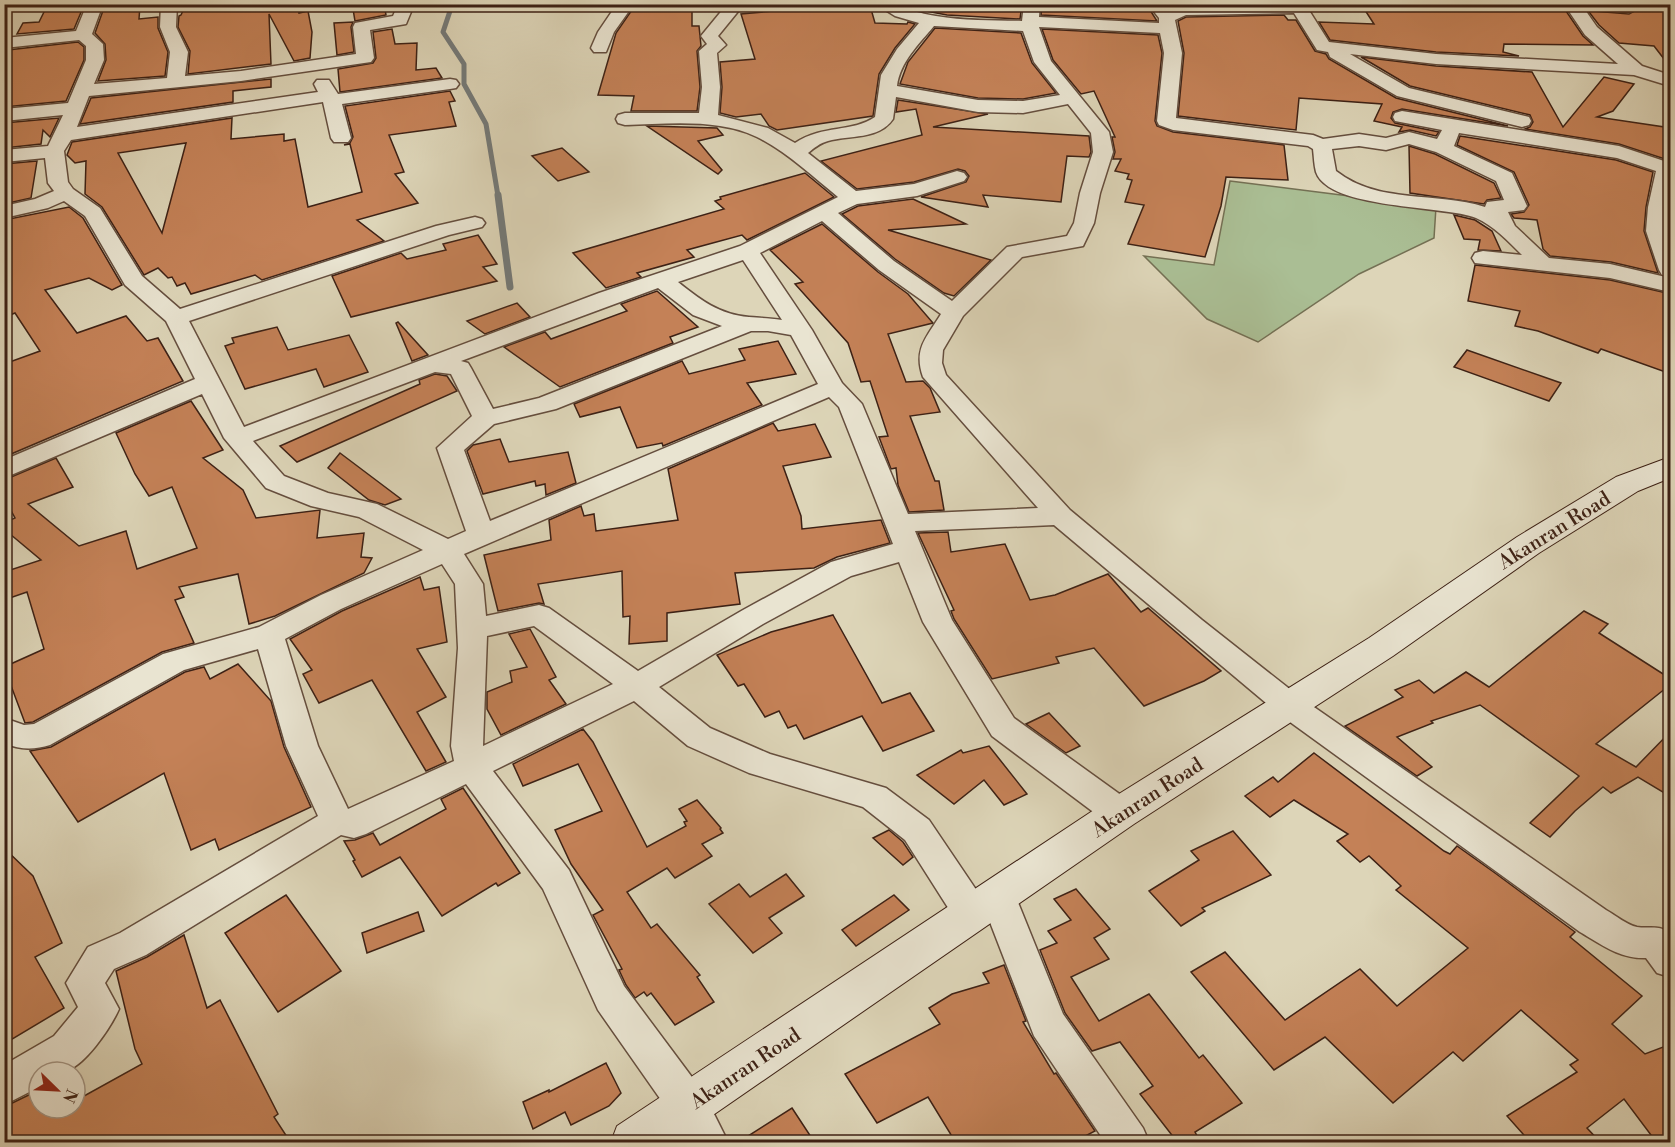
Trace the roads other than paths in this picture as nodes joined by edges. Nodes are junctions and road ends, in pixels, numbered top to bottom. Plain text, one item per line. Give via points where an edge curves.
1 (95, 4) edge
2 (169, 4) edge
3 (403, 4) edge
4 (626, 4) edge
5 (732, 4) edge
6 (884, 4) edge
7 (1155, 4) edge
8 (1572, 4) edge
9 (1593, 4) edge
10 (1631, 4) edge
11 (1297, 6) edge
12 (1031, 17) edge
13 (929, 21) junction
14 (1167, 23) junction
15 (83, 35) junction
16 (4, 43) edge
17 (1323, 46) junction
18 (600, 48) dead end
19 (315, 66) junction
20 (1636, 70) junction
21 (1671, 81) edge
22 (175, 82) junction
23 (450, 84) dead end
24 (888, 90) junction
25 (330, 98) junction
26 (1073, 98) junction
27 (77, 99) junction
28 (4, 115) edge
29 (1402, 117) dead end
30 (625, 119) dead end
31 (708, 119) junction
32 (1453, 126) junction
33 (1550, 128) dead end
34 (341, 138) dead end
35 (59, 143) junction
36 (1319, 145) junction
37 (1443, 148) junction
38 (794, 153) junction
39 (4, 156) edge
40 (1668, 170) edge
41 (957, 177) dead end
42 (66, 193) junction
43 (852, 198) junction
44 (4, 212) edge
45 (824, 212) junction
46 (475, 222) dead end
47 (1511, 232) junction
48 (748, 251) junction
49 (1483, 258) dead end
50 (1542, 264) junction
51 (1671, 270) edge
52 (662, 280) junction
53 (1671, 285) edge
54 (954, 312) junction
55 (176, 318) junction
56 (748, 324) junction
57 (800, 330) junction
58 (432, 364) junction
59 (209, 382) junction
60 (832, 387) junction
61 (485, 418) junction
62 (237, 438) junction
63 (1671, 467) edge
64 (4, 470) edge
65 (1060, 516) junction
66 (897, 523) junction
67 (481, 535) junction
68 (910, 549) junction
69 (447, 550) junction
70 (472, 629) junction
71 (269, 635) junction
72 (637, 686) junction
73 (1290, 706) junction
74 (4, 730) edge
75 (471, 766) junction
76 (1120, 813) junction
77 (337, 821) junction
78 (985, 905) junction
79 (1665, 945) edge
80 (4, 1086) edge
81 (689, 1106) junction
82 (634, 1143) edge
83 (708, 1143) edge
84 (1129, 1143) edge

1 - 15 street
2 - 22 street via 168,27 179,52
3 - 19 street via 400,20 361,27 364,58
4 - 18 street
5 - 31 street via 709,36 717,45 708,51
6 - 13 street via 899,13
7 - 14 street
8 - 20 street via 1591,31
9 - 10 street
11 - 14 street via 1183,10
11 - 17 street
12 - 13 street
12 - 14 street
12 - 26 street via 1043,62
13 - 24 street via 903,53 890,75
14 - 36 street via 1173,53 1166,121 1302,138
15 - 16 street
15 - 27 street via 94,44 95,60
17 - 20 street via 1436,59
17 - 33 street via 1403,92
19 - 22 street
19 - 25 street
20 - 21 street
22 - 27 street
23 - 25 street
24 - 26 street via 978,106 1023,107
24 - 38 street via 884,118 876,126 820,137
25 - 34 street
25 - 35 street
26 - 54 street via 1100,132 1103,152 1084,223 1075,241 1015,252
27 - 28 street
27 - 35 street
29 - 32 street
30 - 31 street
31 - 38 street via 739,124 777,140
32 - 37 street
32 - 40 street via 1608,150
35 - 39 street
35 - 42 street via 58,183
36 - 37 street via 1359,140 1386,144 1408,138
36 - 47 street via 1326,173 1343,187 1366,195 1489,214
37 - 47 street via 1505,177 1517,206 1494,206
38 - 43 street
40 - 51 street via 1658,207 1658,231
41 - 43 street via 917,190
42 - 44 street via 41,204
42 - 55 street via 93,212 133,280
43 - 45 street
45 - 48 street
45 - 54 street via 909,284
46 - 55 street
47 - 50 street
48 - 52 street
48 - 57 street
49 - 50 street
50 - 53 street via 1610,271
52 - 56 street via 703,314
52 - 58 street
54 - 65 street via 931,350 935,377
55 - 59 street
56 - 57 street
56 - 61 street via 547,404
57 - 60 street
58 - 61 street via 459,368
58 - 62 street
59 - 62 street
59 - 64 street
60 - 66 street via 850,404
60 - 67 street
61 - 67 street via 450,448
62 - 69 street via 275,482 321,500 367,510
63 - 73 main road, Akanran Road via 1627,484 1528,544
65 - 66 street
65 - 73 street
66 - 68 street
67 - 69 street
68 - 72 street via 841,569
68 - 76 street via 938,622 1003,727
69 - 70 street via 469,584
69 - 71 street
70 - 72 street via 539,615
70 - 75 street via 467,746
71 - 74 street via 174,662 39,736 22,737
71 - 77 street via 302,746
72 - 75 street
72 - 78 street via 699,736 761,764 874,797 918,830
73 - 76 main road, Akanran Road
73 - 79 street via 1593,921 1631,943
75 - 77 street via 354,824
75 - 81 street via 557,880 611,998
76 - 78 main road, Akanran Road
77 - 80 street via 133,944 101,958 85,983 100,1009 68,1049
78 - 81 main road, Akanran Road
78 - 84 street via 1048,1024
81 - 82 main road, Akanran Road
81 - 83 street

